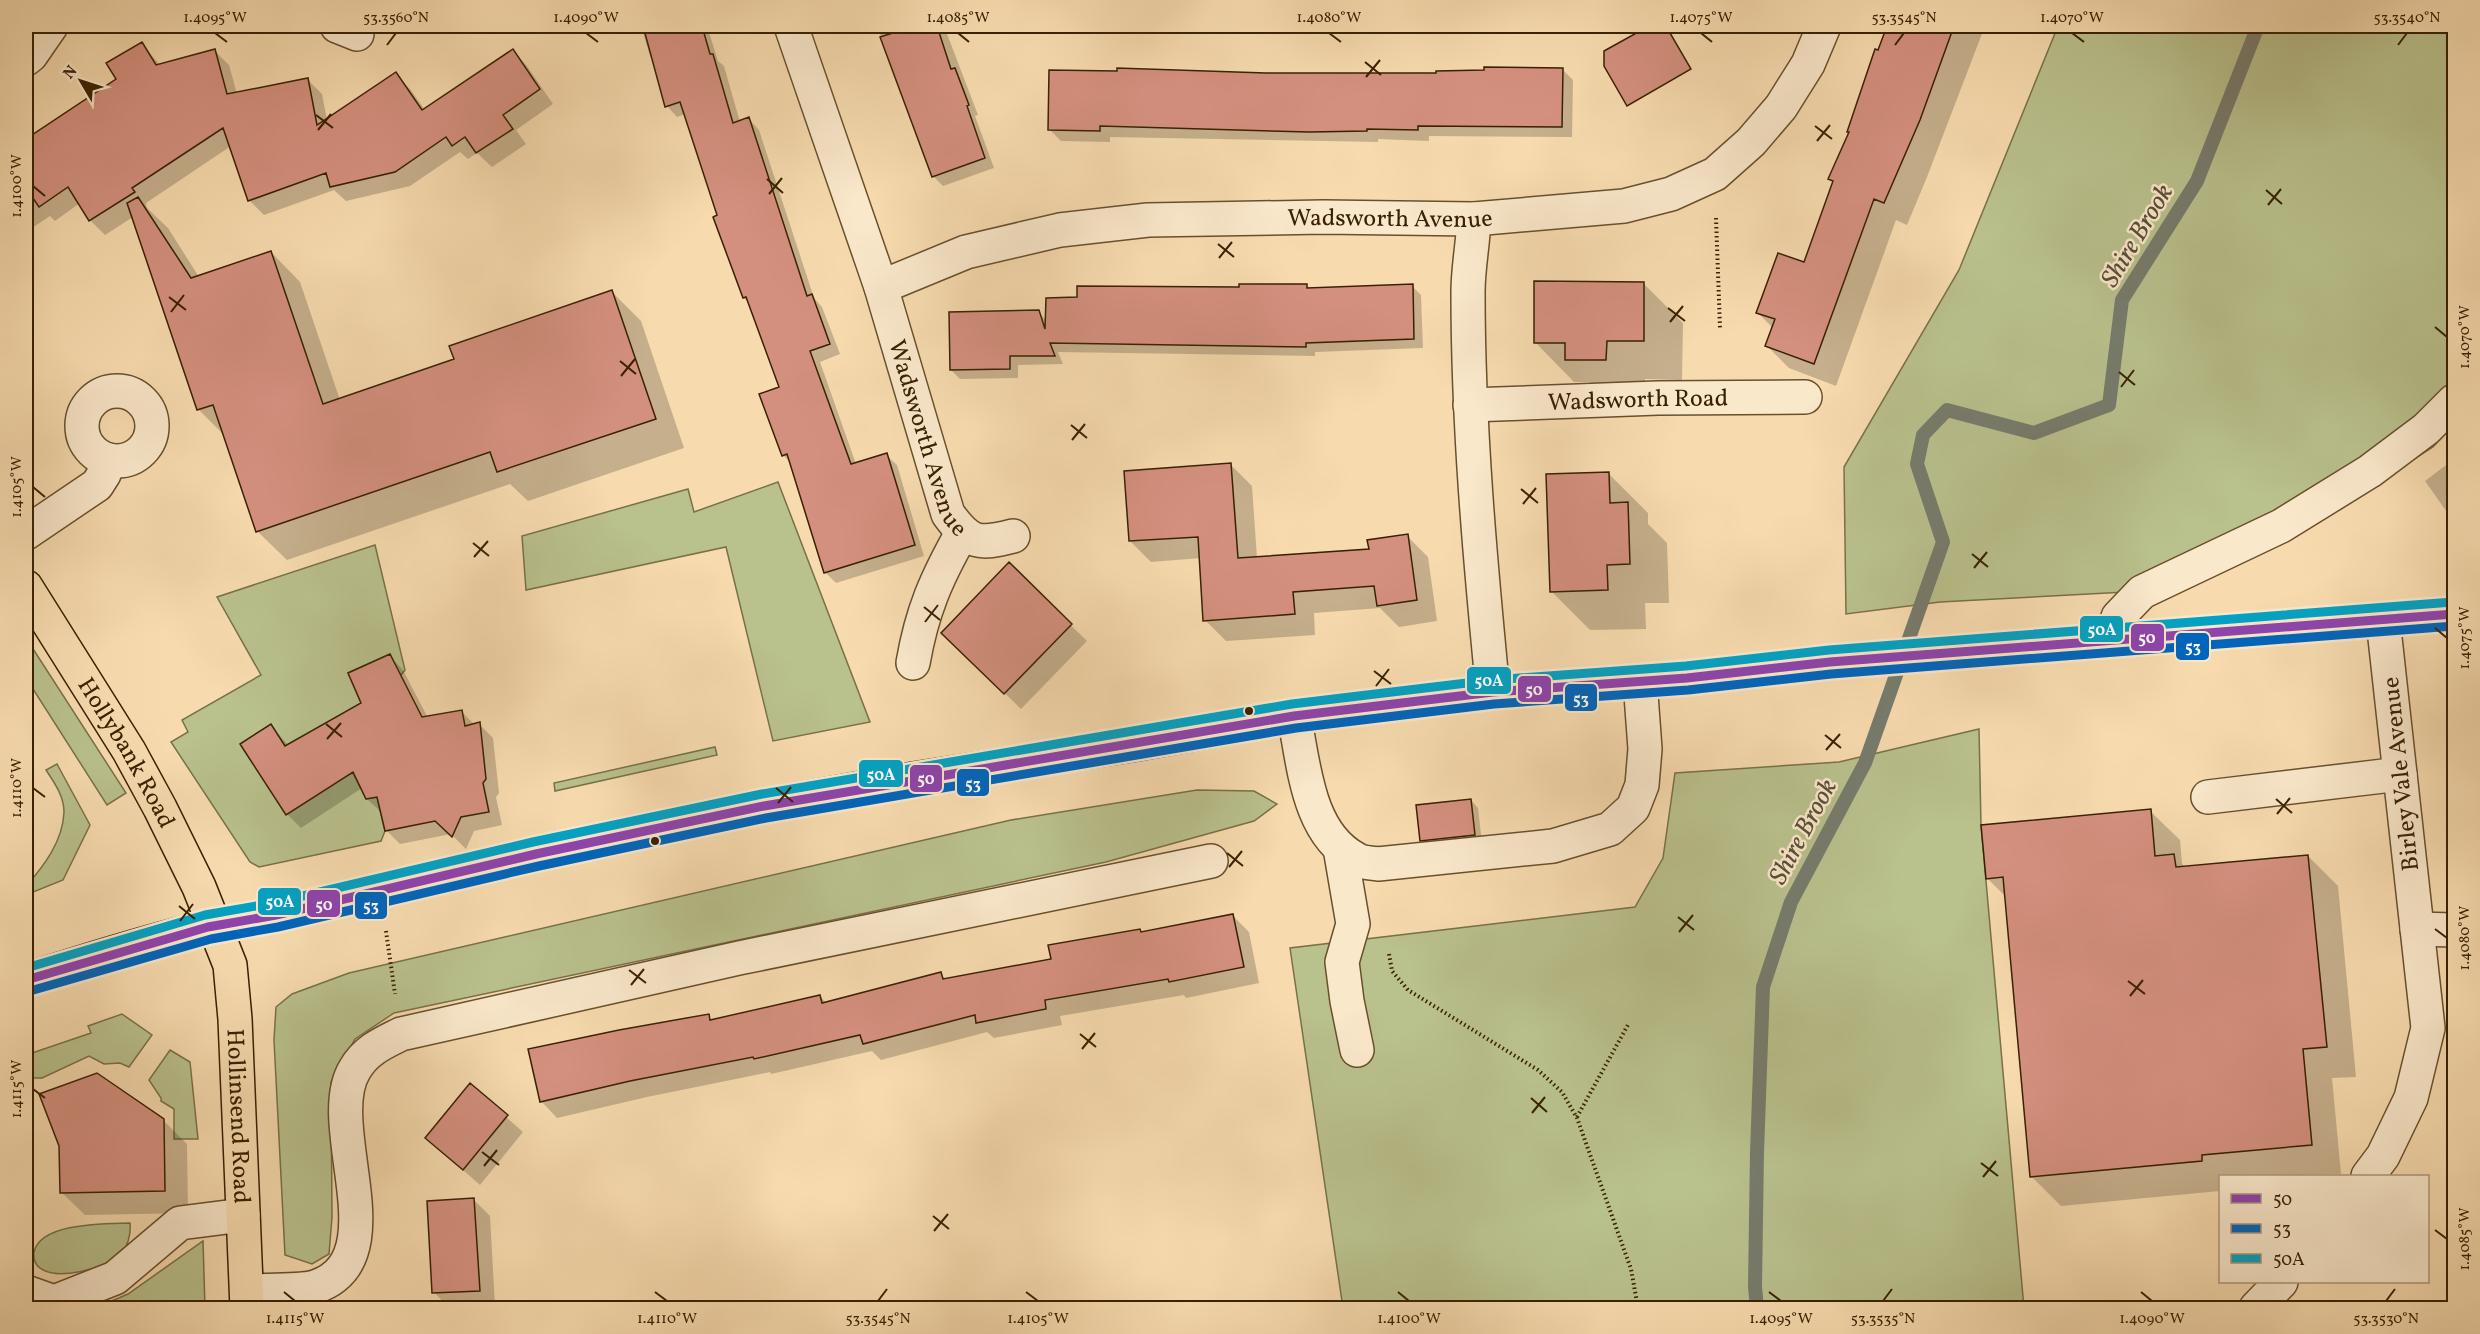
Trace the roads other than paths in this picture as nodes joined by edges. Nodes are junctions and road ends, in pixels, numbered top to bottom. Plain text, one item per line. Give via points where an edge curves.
1 (51, 26) edge
2 (791, 26) edge
3 (1824, 26) edge
4 (26, 59) edge
5 (1474, 219) junction
6 (881, 287) junction
7 (1805, 397) dead end
8 (2454, 401) edge
9 (1470, 405) junction
10 (108, 460) dead end
11 (26, 533) edge
12 (962, 533) junction
13 (1013, 536) dead end
14 (26, 587) edge
15 (2454, 614) edge
16 (2383, 620) junction
17 (2112, 640) junction
18 (913, 663) dead end
19 (1640, 681) junction
20 (1494, 692) junction
21 (1294, 716) junction
22 (2400, 774) junction
23 (2208, 797) dead end
24 (1340, 848) junction
25 (1211, 861) dead end
26 (216, 925) junction
27 (2417, 929) junction
28 (2454, 930) edge
29 (26, 980) edge
30 (1357, 1050) dead end
31 (2369, 1175) edge
32 (243, 1215) junction
33 (2279, 1283) edge
34 (26, 1292) edge
35 (247, 1299) edge
36 (2256, 1308) edge

1 - 4 street
2 - 6 street, Wadsworth Avenue
3 - 5 street, Wadsworth Avenue via 1808,64 1781,107 1751,142 1715,174 1671,194 1624,206
5 - 6 street, Wadsworth Avenue via 1148,220 1093,226 966,252
5 - 9 street via 1468,289
6 - 12 street, Wadsworth Avenue via 948,514
7 - 9 street, Wadsworth Road
8 - 17 street via 2426,429 2370,471 2281,526 2142,592 2118,617
9 - 20 street
10 - 11 street via 97,485
12 - 13 street, Wadsworth Avenue via 987,543
12 - 18 street via 939,575 920,626
14 - 26 main road, Hollybank Road via 129,751
15 - 16 main road
16 - 17 main road
16 - 22 street, Birley Vale Avenue
17 - 19 main road
19 - 20 main road
19 - 24 street via 1645,749 1642,785 1633,808 1610,829 1553,846 1378,864 1357,860
20 - 21 main road
21 - 24 street via 1311,798 1322,825
21 - 26 main road via 764,806 484,866 274,917
22 - 23 street
22 - 27 street, Birley Vale Avenue
24 - 30 street via 1353,924 1342,962
25 - 35 street via 739,958 401,1034 370,1050 354,1070 345,1094 356,1228 352,1253 337,1275 315,1287
26 - 29 main road
26 - 32 main road, Hollinsend Road via 230,965 233,991
27 - 28 street
27 - 31 street, Birley Vale Avenue via 2428,1028 2411,1098 2383,1156
32 - 34 street via 180,1223 115,1278 54,1302
32 - 35 main road, Hollinsend Road
33 - 36 street

